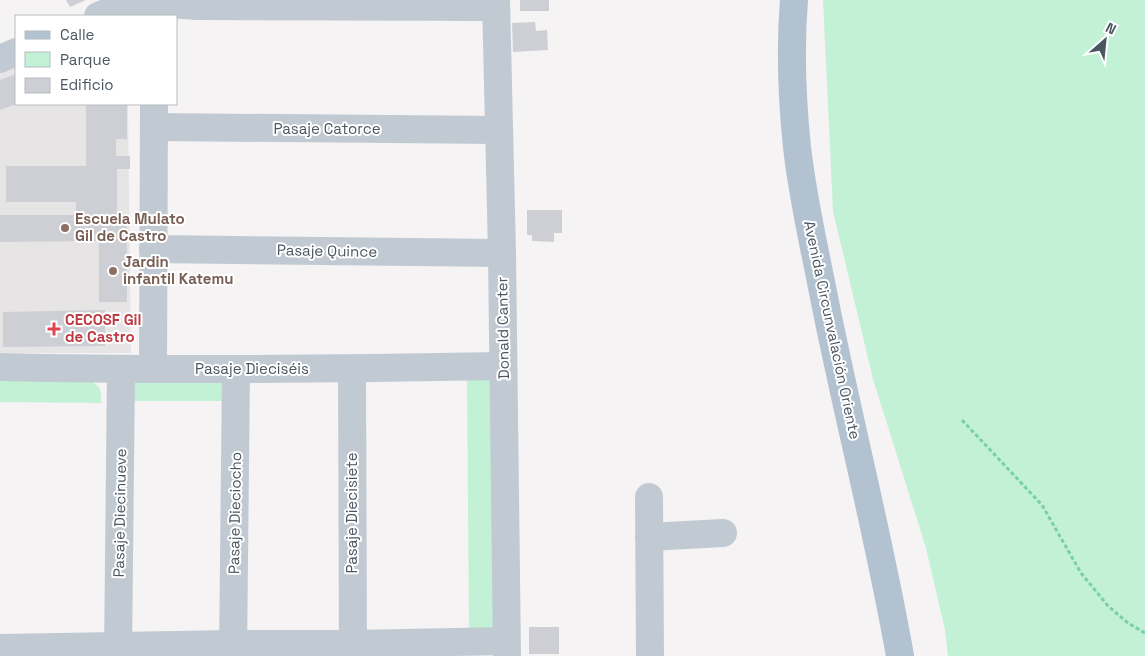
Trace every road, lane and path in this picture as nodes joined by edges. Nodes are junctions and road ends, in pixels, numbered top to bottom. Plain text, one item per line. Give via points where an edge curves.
1 (794, 0) edge
2 (496, 4) edge
3 (154, 6) edge
4 (107, 8) edge
5 (15, 52) edge
6 (0, 58) edge
7 (155, 116) edge
8 (499, 130) junction
9 (153, 249) junction
10 (502, 253) junction
11 (503, 366) junction
12 (0, 367) edge
13 (153, 368) junction
14 (352, 369) junction
15 (121, 370) junction
16 (236, 370) junction
17 (962, 420) dead end
18 (648, 497) dead end
19 (723, 533) dead end
20 (649, 537) junction
21 (1145, 632) edge
22 (0, 648) edge
23 (507, 648) edge
24 (233, 650) edge
25 (353, 650) edge
26 (118, 652) edge
27 (650, 656) edge
28 (900, 656) edge

1 - 28 main road, Avenida Circunvalación Oriente via 792,61 797,148
2 - 3 street
2 - 8 street, Donald Canter
3 - 4 street
5 - 6 street
7 - 8 street, Pasaje Catorce
7 - 9 street
8 - 10 street, Donald Canter
9 - 10 street, Pasaje Quince
9 - 13 street
10 - 11 street, Donald Canter
11 - 14 street, Pasaje Dieciséis
11 - 23 street, Donald Canter
12 - 15 street, Pasaje Dieciséis
13 - 15 street, Pasaje Dieciséis
13 - 16 street, Pasaje Dieciséis
14 - 16 street, Pasaje Dieciséis
14 - 25 street, Pasaje Diecisiete
15 - 26 street, Pasaje Diecinueve
16 - 24 street, Pasaje Dieciocho
17 - 21 path via 1042,505 1081,573 1108,606
18 - 20 street
19 - 20 street
20 - 27 street
22 - 26 street
23 - 25 street
24 - 25 street
24 - 26 street

